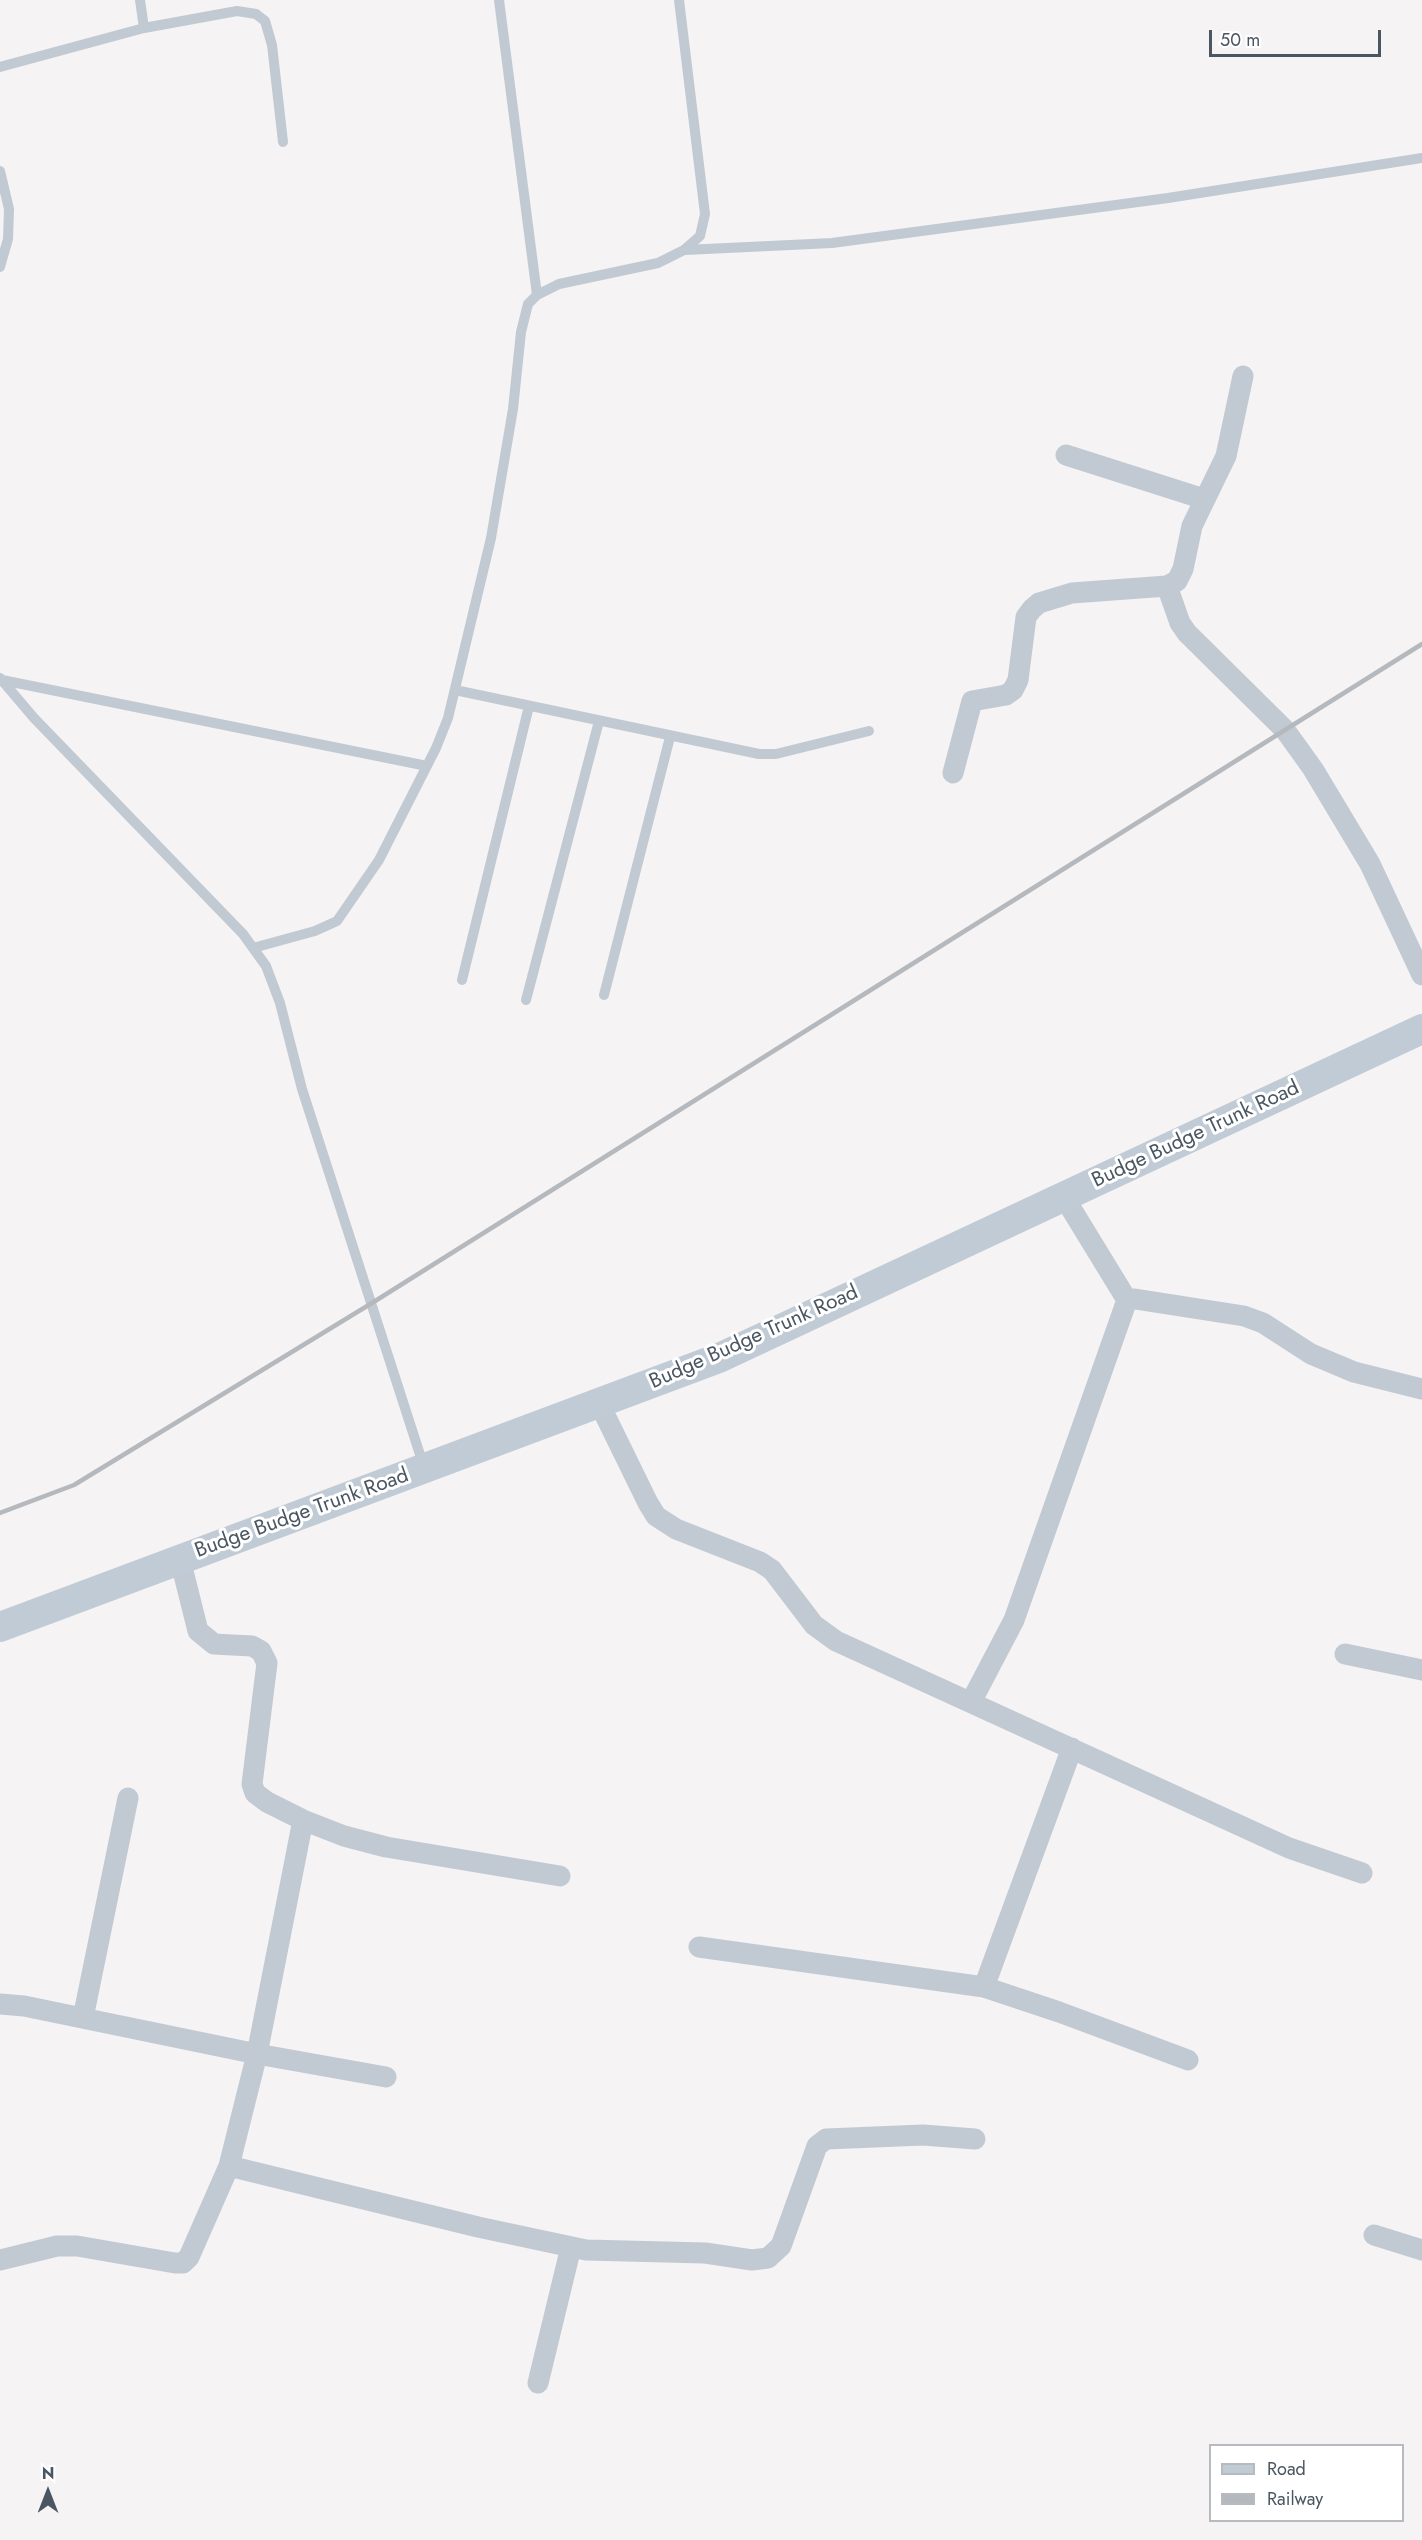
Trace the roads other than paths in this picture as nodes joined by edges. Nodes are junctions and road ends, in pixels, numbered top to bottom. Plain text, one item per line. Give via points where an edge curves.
1 (140, 0) edge
2 (499, 0) edge
3 (679, 0) edge
4 (144, 28) junction
5 (0, 66) edge
6 (283, 142) dead end
7 (1422, 158) edge
8 (0, 171) edge
9 (684, 250) junction
10 (0, 267) edge
11 (537, 295) junction
12 (1243, 376) dead end
13 (1066, 454) dead end
14 (1204, 499) junction
15 (1167, 586) junction
16 (1, 679) edge
17 (455, 690) junction
18 (529, 706) junction
19 (599, 721) junction
20 (869, 731) dead end
21 (669, 736) junction
22 (427, 766) junction
23 (953, 773) dead end
24 (253, 948) junction
25 (1422, 975) edge
26 (462, 980) dead end
27 (604, 995) dead end
28 (526, 1000) dead end
29 (1422, 1029) edge
30 (1064, 1197) junction
31 (1127, 1300) junction
32 (1422, 1389) edge
33 (599, 1403) junction
34 (424, 1468) junction
35 (180, 1559) junction
36 (0, 1627) edge
37 (1345, 1654) dead end
38 (1422, 1670) edge
39 (971, 1702) junction
40 (1072, 1748) junction
41 (128, 1798) dead end
42 (303, 1820) junction
43 (1362, 1874) dead end
44 (560, 1876) dead end
45 (699, 1947) dead end
46 (984, 1987) junction
47 (0, 2004) edge
48 (83, 2018) junction
49 (257, 2054) junction
50 (1188, 2060) dead end
51 (386, 2078) dead end
52 (975, 2139) dead end
53 (229, 2166) junction
54 (1374, 2235) dead end
55 (571, 2247) junction
56 (1422, 2250) edge
57 (0, 2260) edge
58 (538, 2384) dead end

1 - 4 lane
2 - 11 lane
3 - 9 lane via 705,214 700,236
4 - 5 lane
4 - 6 lane via 237,11 256,14 265,21 272,45
7 - 9 lane via 1168,198 832,243
8 - 10 lane via 9,209 8,239
9 - 11 lane via 658,263 559,284
11 - 17 lane via 528,304 521,332 513,409 491,538
12 - 14 street via 1226,456
13 - 14 street
14 - 15 street via 1192,526 1183,569 1177,581
15 - 23 street via 1072,593 1032,609 1026,617 1018,680 1006,695 972,701
15 - 25 street via 1187,633 1285,730 1313,768 1370,864
16 - 22 lane
16 - 24 lane
17 - 18 lane
17 - 22 lane via 448,718
18 - 19 lane
18 - 26 lane
19 - 21 lane
19 - 28 lane
20 - 21 lane via 776,754 741,752
21 - 27 lane
22 - 24 lane via 379,860 337,921
24 - 34 lane via 266,966 280,1003 302,1089
29 - 30 main road, Budge Budge Trunk Road
30 - 31 street
30 - 33 main road, Budge Budge Trunk Road via 719,1358
31 - 32 street via 1244,1316 1263,1323 1311,1354 1354,1372
31 - 39 street via 1014,1620
33 - 34 main road, Budge Budge Trunk Road
33 - 39 street via 656,1516 676,1529 772,1570 814,1625 837,1641
34 - 35 main road, Budge Budge Trunk Road
35 - 36 main road, Budge Budge Trunk Road
35 - 42 street via 198,1631 214,1644 252,1646 261,1651 267,1663 252,1784 255,1793 267,1802
37 - 38 street
39 - 40 street
40 - 43 street via 1289,1848
40 - 46 street
41 - 48 street
42 - 44 street via 386,1847
42 - 49 street
45 - 46 street
46 - 50 street
47 - 48 street
48 - 49 street
49 - 51 street
49 - 53 street
52 - 55 street via 924,2134 826,2139 817,2146 781,2246 768,2258
53 - 55 street
53 - 57 street via 198,2242 183,2263 77,2246 57,2246
54 - 56 street
55 - 58 street

